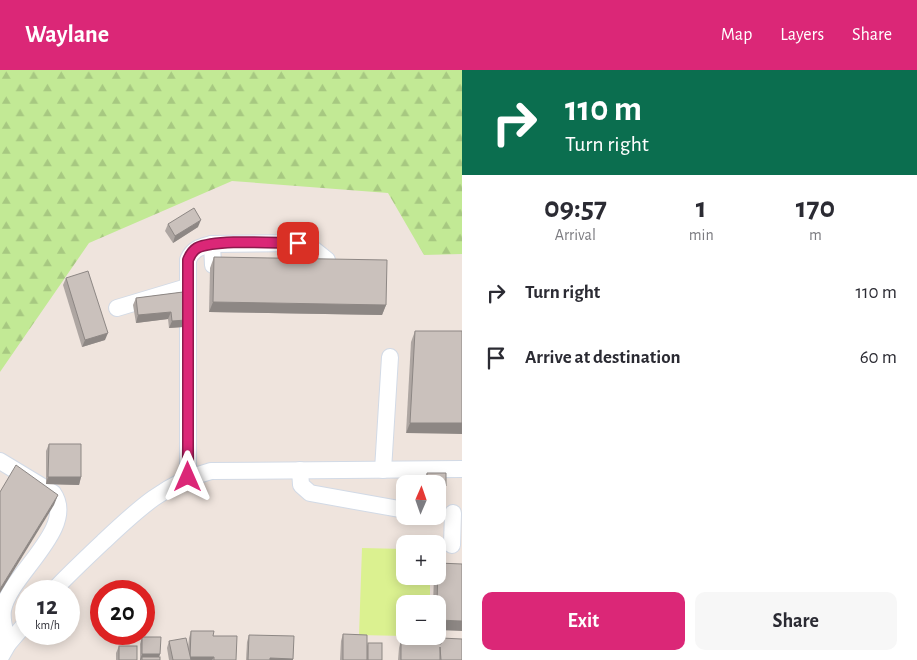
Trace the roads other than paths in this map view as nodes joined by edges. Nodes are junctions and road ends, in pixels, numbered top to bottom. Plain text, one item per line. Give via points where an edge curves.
1 (212, 244) junction
2 (327, 260) edge
3 (213, 264) edge
4 (187, 287) junction
5 (117, 308) dead end
6 (390, 357) dead end
7 (0, 461) edge
8 (300, 470) junction
9 (383, 470) junction
10 (462, 470) edge
11 (188, 477) junction
12 (396, 508) edge
13 (451, 513) edge
14 (452, 544) dead end
15 (64, 580) edge
16 (15, 637) edge
17 (4, 651) edge

1 - 2 street via 298,243 312,248
1 - 3 street
1 - 4 street via 192,252 188,260
4 - 5 street
4 - 11 street
6 - 9 street
7 - 17 street via 53,493 60,508 59,518 49,536 7,597 2,617
8 - 9 street
8 - 11 street via 211,471
8 - 12 street via 301,485 310,493
9 - 10 street
11 - 15 street via 136,510
13 - 14 street
16 - 17 street

